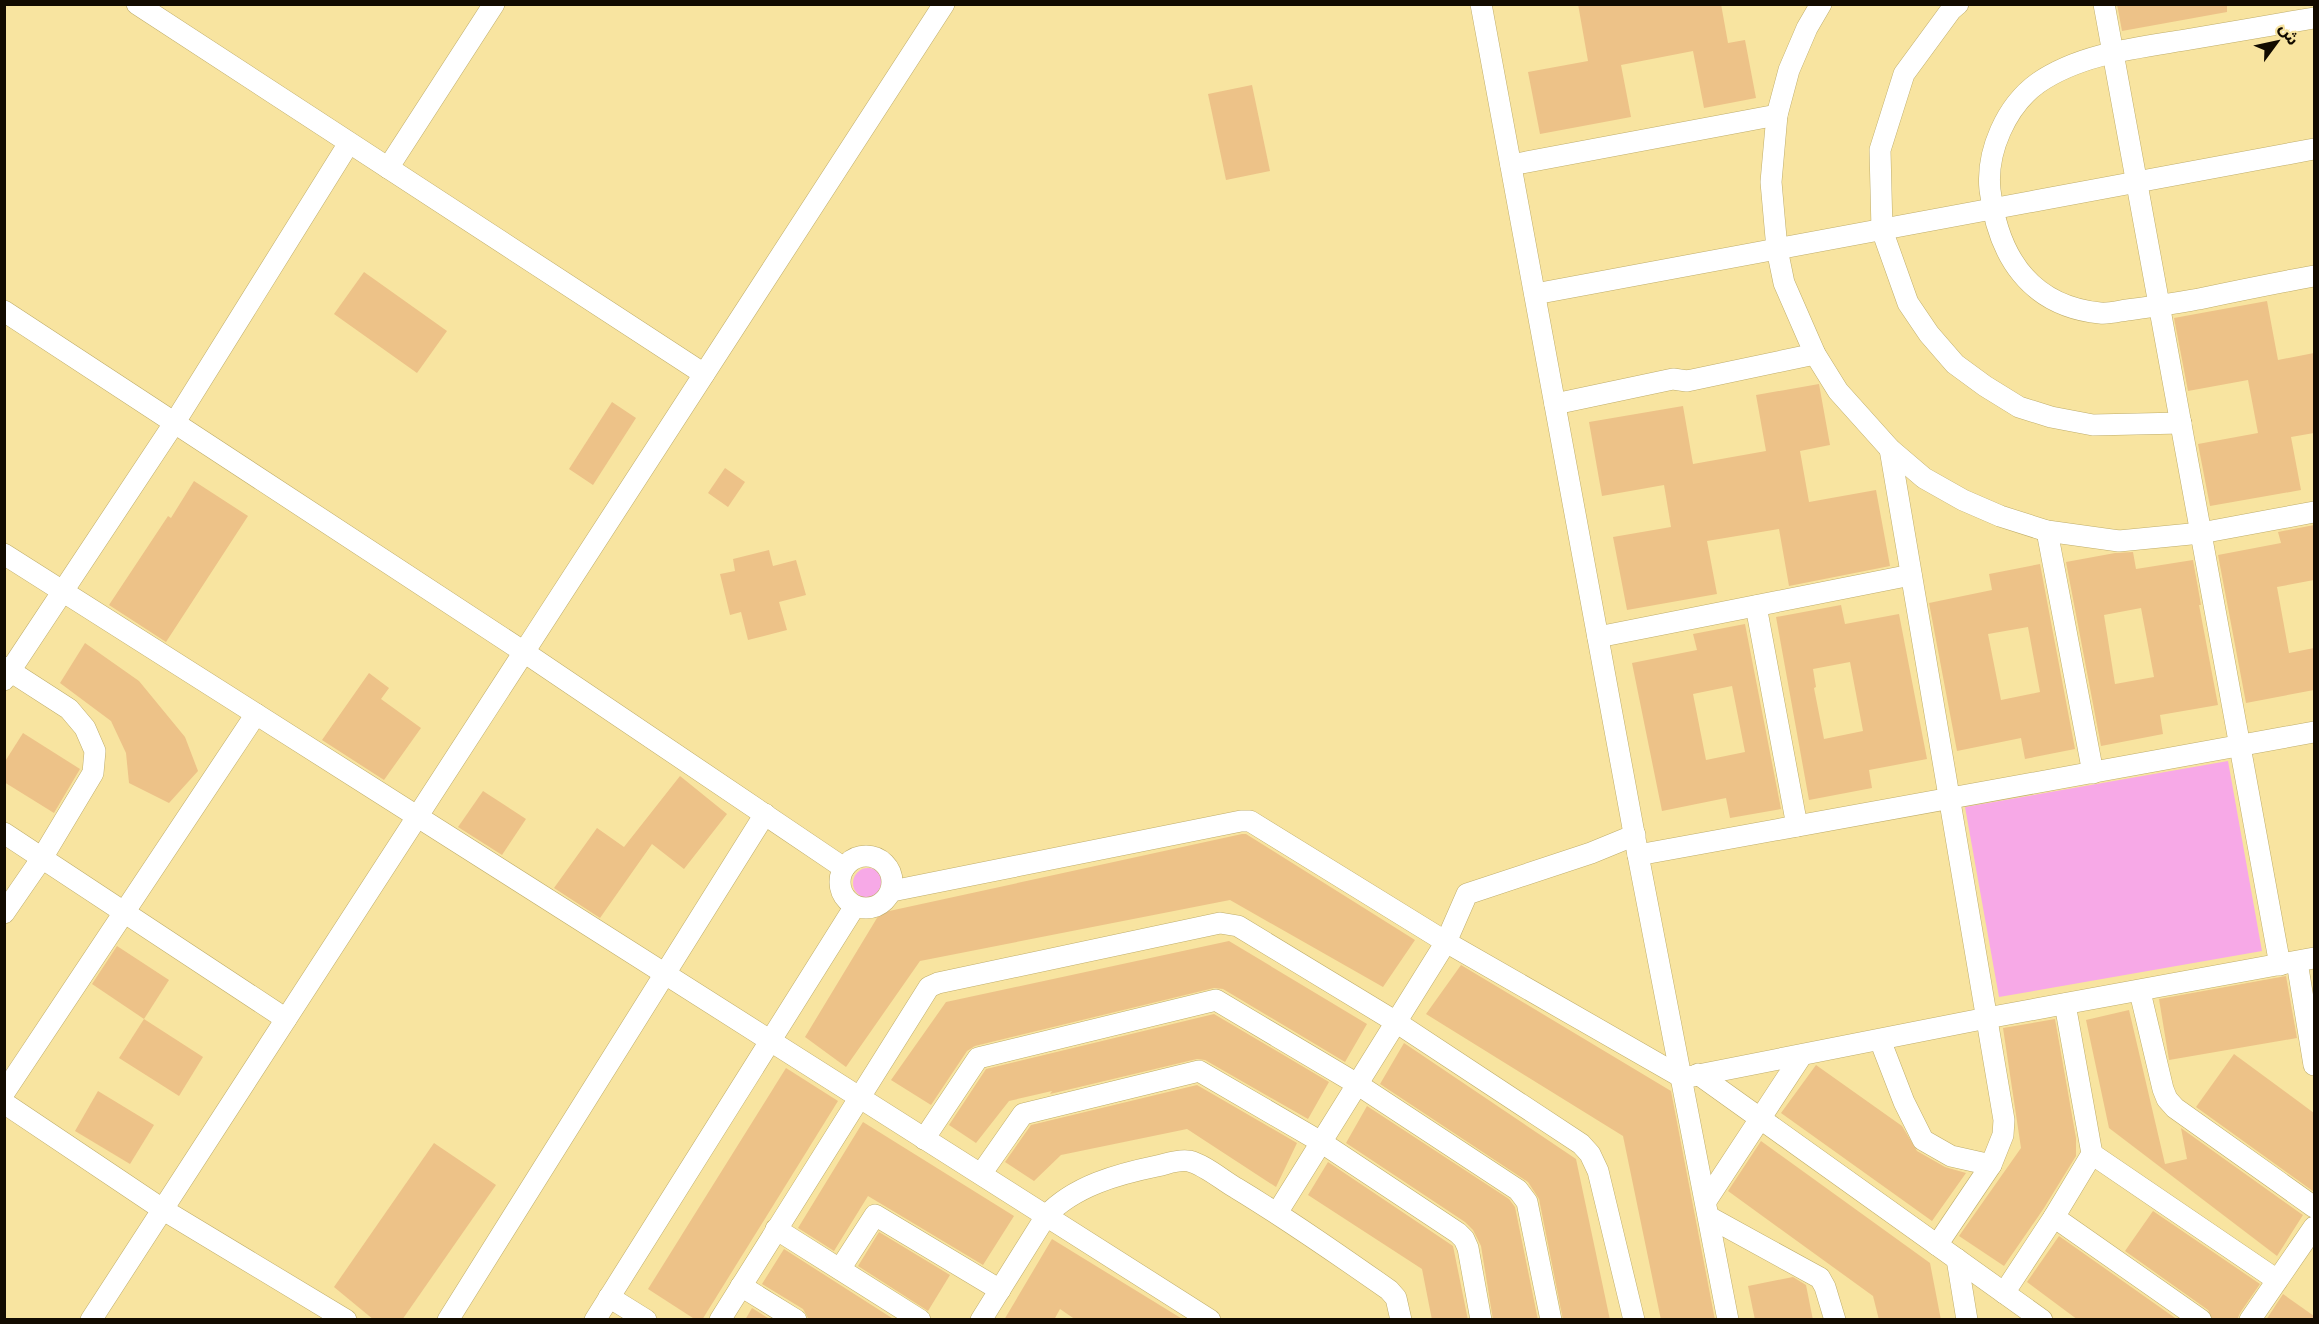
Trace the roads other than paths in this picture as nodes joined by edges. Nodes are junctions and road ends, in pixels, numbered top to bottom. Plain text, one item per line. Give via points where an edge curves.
1 (137, 4) edge
2 (494, 4) edge
3 (944, 4) edge
4 (1481, 4) edge
5 (1803, 4) edge
6 (1821, 4) edge
7 (1958, 4) edge
8 (2104, 4) edge
9 (2314, 18) edge
10 (1807, 28) junction
11 (2113, 52) junction
12 (1778, 115) junction
13 (350, 143) junction
14 (2314, 149) edge
15 (1511, 165) junction
16 (388, 168) junction
17 (2137, 183) junction
18 (1992, 209) junction
19 (1882, 230) junction
20 (1777, 249) junction
21 (2314, 276) edge
22 (1535, 294) junction
23 (2160, 306) junction
24 (4, 310) edge
25 (1815, 354) junction
26 (704, 374) junction
27 (1555, 404) junction
28 (175, 422) junction
29 (2181, 423) junction
30 (1890, 449) junction
31 (2314, 512) edge
32 (2047, 531) junction
33 (2201, 533) junction
34 (4, 554) edge
35 (1911, 575) junction
36 (63, 591) junction
37 (1756, 606) junction
38 (1598, 637) junction
39 (524, 652) junction
40 (7, 673) edge
41 (256, 714) junction
42 (2314, 732) edge
43 (2240, 746) junction
44 (2093, 773) junction
45 (1950, 798) junction
46 (765, 814) junction
47 (417, 817) junction
48 (1797, 826) junction
49 (4, 833) edge
50 (1637, 845) junction
51 (42, 858) junction
52 (844, 868) junction
53 (892, 891) junction
54 (855, 906) junction
55 (124, 912) junction
56 (4, 913) edge
57 (1446, 942) junction
58 (2297, 962) edge
59 (664, 974) junction
60 (2140, 992) junction
61 (2066, 1004) junction
62 (286, 1018) junction
63 (1987, 1018) junction
64 (1396, 1022) junction
65 (770, 1041) junction
66 (1880, 1041) junction
67 (1802, 1055) junction
68 (2314, 1065) edge
69 (1690, 1076) junction
70 (1357, 1084) junction
71 (4, 1093) edge
72 (859, 1098) junction
73 (4, 1103) edge
74 (1760, 1118) junction
75 (924, 1139) junction
76 (1321, 1142) junction
77 (2091, 1154) junction
78 (1991, 1165) junction
79 (981, 1174) junction
80 (2314, 1207) edge
81 (162, 1209) junction
82 (1707, 1209) junction
83 (1276, 1213) junction
84 (1046, 1216) junction
85 (2054, 1217) junction
86 (2314, 1227) edge
87 (776, 1229) junction
88 (1937, 1245) junction
89 (1957, 1259) junction
90 (840, 1269) junction
91 (2277, 1280) junction
92 (741, 1286) junction
93 (1000, 1290) junction
94 (2004, 1293) junction
95 (609, 1297) junction
96 (892, 1312) edge
97 (1209, 1319) edge
98 (91, 1320) edge
99 (346, 1320) edge
100 (448, 1320) edge
101 (595, 1320) edge
102 (646, 1320) edge
103 (720, 1320) edge
104 (796, 1320) edge
105 (920, 1320) edge
106 (981, 1320) edge
107 (1401, 1320) edge
108 (1481, 1320) edge
109 (1551, 1320) edge
110 (1634, 1320) edge
111 (1728, 1320) edge
112 (1835, 1320) edge
113 (1966, 1320) edge
114 (2042, 1320) edge
115 (2200, 1320) edge
116 (2250, 1320) edge

1 - 13 street
2 - 16 street
3 - 26 street
4 - 15 street
5 - 10 street
6 - 10 street
7 - 19 street via 1904,74 1880,150
8 - 11 street
9 - 11 street
10 - 12 street via 1789,70
11 - 17 street
11 - 18 street via 2064,69 2037,84 2017,105 2002,127 1992,154
12 - 15 street
12 - 20 street via 1771,182
13 - 16 street
13 - 28 street
14 - 17 street
15 - 22 street
16 - 26 street
17 - 18 street
17 - 23 street
18 - 19 street
18 - 23 street via 2011,260 2027,281 2047,297 2102,313
19 - 20 street
19 - 29 street via 1908,303 1956,364 1985,386 2019,407 2093,425
20 - 22 street
20 - 25 street via 1784,283
21 - 23 street
22 - 27 street
23 - 29 street
24 - 28 street
25 - 27 street
25 - 30 street via 1838,391
26 - 39 street
27 - 38 street
28 - 36 street
28 - 39 street
29 - 33 street
30 - 32 street via 1924,478 1963,500
30 - 35 street
31 - 33 street
32 - 33 street via 2119,541
32 - 44 street
33 - 43 street
34 - 36 street
35 - 37 street
35 - 45 street
36 - 40 street
36 - 41 street
37 - 38 street
37 - 48 street
38 - 50 street
39 - 46 street
39 - 47 street
40 - 51 street via 69,709 85,728 95,751 93,773
41 - 47 street
41 - 55 street
42 - 43 street
43 - 44 street
43 - 58 street
44 - 45 street
45 - 48 street
45 - 63 street
46 - 52 street
46 - 59 street
47 - 59 street
47 - 62 street
48 - 50 street
49 - 51 street
50 - 57 street via 1591,853 1467,894
50 - 69 street
51 - 55 street
51 - 56 street
52 - 53 street via 859,857 878,858 891,872
52 - 54 street via 840,885 847,901
53 - 54 street via 880,905
53 - 57 street via 1241,820 1250,821
54 - 65 street
55 - 62 street
55 - 71 street
57 - 64 street
57 - 69 street
58 - 60 street
58 - 68 street
59 - 65 street
59 - 100 street
60 - 61 street
60 - 80 street via 2167,1099
61 - 63 street
61 - 77 street
62 - 81 street
63 - 66 street
63 - 78 street via 2004,1120 2003,1135
64 - 70 street
64 - 72 street via 1238,926 1220,923 929,987
64 - 110 street via 1581,1144 1590,1154 1598,1171
65 - 72 street
65 - 95 street
66 - 67 street
66 - 78 street via 1923,1140 1951,1156
67 - 69 street
67 - 74 street
69 - 74 street
69 - 82 street
70 - 75 street via 1220,1001 1212,1000 978,1058
70 - 76 street
70 - 109 street via 1523,1195
72 - 75 street
72 - 87 street
73 - 81 street
74 - 82 street
74 - 88 street
75 - 79 street
76 - 79 street via 1204,1072 1194,1071 1023,1114
76 - 83 street
76 - 108 street via 1464,1239
77 - 85 street
77 - 91 street
78 - 88 street
79 - 84 street
81 - 98 street
81 - 99 street
82 - 111 street
82 - 112 street via 1813,1273 1825,1287
83 - 84 street via 1203,1168 1178,1161 1116,1176 1066,1198
83 - 107 street via 1389,1290 1399,1306
84 - 93 street
84 - 97 street
85 - 94 street
85 - 115 street
86 - 91 street
87 - 90 street
87 - 92 street
88 - 89 street
89 - 94 street
89 - 113 street
90 - 93 street via 875,1215
90 - 96 street
91 - 116 street
92 - 103 street
92 - 104 street
93 - 106 street
94 - 114 street
95 - 101 street
95 - 102 street
96 - 105 street

